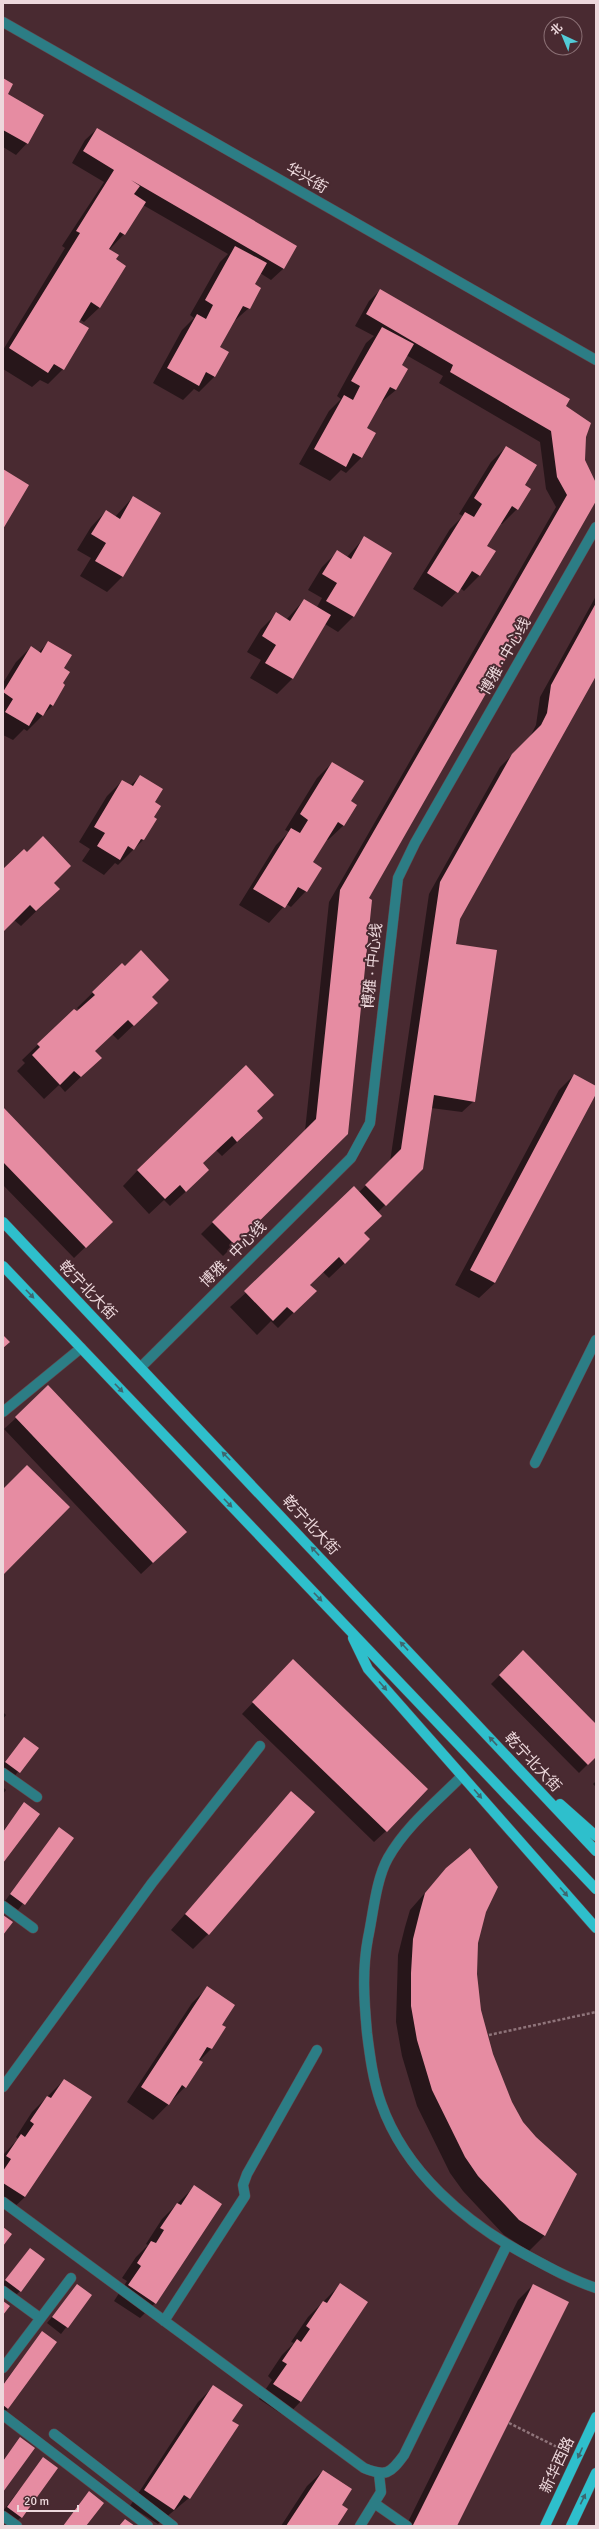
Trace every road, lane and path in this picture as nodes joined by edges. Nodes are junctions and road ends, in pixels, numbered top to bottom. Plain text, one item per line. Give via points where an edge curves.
1 (3, 22) edge
2 (596, 360) edge
3 (596, 527) edge
4 (3, 1222) edge
5 (3, 1266) edge
6 (596, 1340) edge
7 (81, 1348) junction
8 (141, 1367) junction
9 (3, 1412) edge
10 (535, 1463) dead end
11 (349, 1629) junction
12 (260, 1746) dead end
13 (509, 1758) junction
14 (3, 1773) edge
15 (462, 1776) junction
16 (37, 1797) dead end
17 (596, 1836) edge
18 (596, 1851) edge
19 (596, 1890) edge
20 (3, 1906) edge
21 (33, 1928) dead end
22 (596, 1928) edge
23 (596, 2012) edge
24 (489, 2036) dead end
25 (318, 2050) dead end
26 (3, 2087) edge
27 (3, 2202) edge
28 (507, 2245) junction
29 (71, 2278) dead end
30 (596, 2288) edge
31 (3, 2291) edge
32 (40, 2318) junction
33 (164, 2321) junction
34 (3, 2368) edge
35 (3, 2415) edge
36 (596, 2417) edge
37 (509, 2422) dead end
38 (54, 2434) dead end
39 (578, 2458) junction
40 (596, 2473) edge
41 (379, 2474) junction
42 (374, 2503) junction
43 (3, 2516) edge
44 (17, 2526) edge
45 (148, 2526) edge
46 (173, 2526) edge
47 (360, 2526) edge
48 (407, 2526) edge
49 (545, 2526) edge
50 (571, 2526) edge

1 - 2 street, 华兴街
3 - 8 street, 博雅 · 中心线 via 415,843 398,878 370,1123 363,1139 351,1158
4 - 8 main road, 乾宁北大街
5 -> 7 main road
6 - 10 street
7 - 9 street
7 -> 11 main road
13 -> 8 main road, 乾宁北大街
11 -> 15 main road via 368,1669
11 - 19 main road
12 - 26 street via 152,1883
13 - 17 main road
13 - 18 main road, 乾宁北大街
14 - 16 street
15 -> 22 main road
15 - 28 street via 410,1827 386,1860 375,1899 363,1966 365,2016 372,2073 381,2104 394,2132 413,2162 436,2189 473,2223
20 - 21 street
23 - 24 path
25 - 33 street via 247,2174 243,2185 245,2196
27 - 33 street
28 - 30 street via 573,2280
28 - 41 street via 404,2455 390,2472
29 - 32 street
31 - 32 street
32 - 34 street
33 - 41 street via 364,2468
35 - 45 street
36 -> 39 main road, 新华西路
37 - 39 path
38 - 46 street
39 - 49 main road, 新华西路
50 -> 40 main road
41 - 42 street via 381,2492
42 - 47 street
42 - 48 street
43 - 44 street

